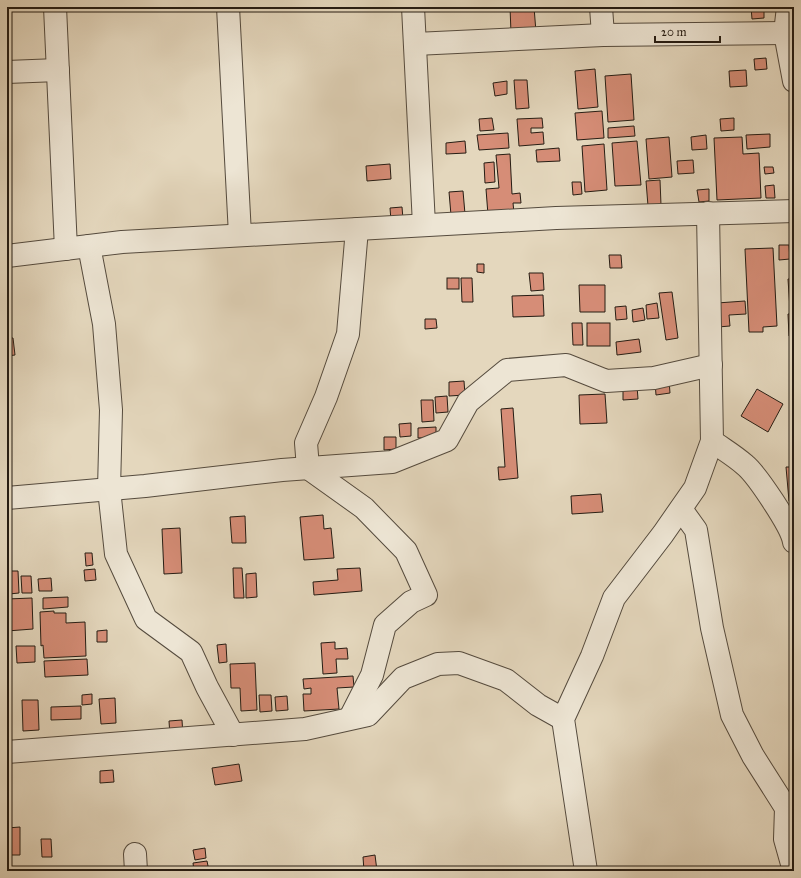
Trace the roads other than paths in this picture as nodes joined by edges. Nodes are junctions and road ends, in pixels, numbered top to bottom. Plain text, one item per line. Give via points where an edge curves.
1 (55, 7) edge
2 (228, 7) edge
3 (413, 7) edge
4 (601, 7) edge
5 (788, 7) edge
6 (785, 33) junction
7 (603, 35) junction
8 (415, 44) junction
9 (58, 70) junction
10 (7, 72) edge
11 (794, 81) edge
12 (794, 211) edge
13 (708, 213) junction
14 (424, 225) junction
15 (357, 229) junction
16 (240, 235) junction
17 (88, 246) junction
18 (66, 249) junction
19 (7, 256) edge
20 (711, 365) junction
21 (712, 441) junction
22 (308, 468) junction
23 (109, 489) junction
24 (7, 498) edge
25 (681, 509) junction
26 (794, 542) edge
27 (350, 718) junction
28 (563, 719) junction
29 (233, 734) junction
30 (7, 752) edge
31 (586, 871) edge
32 (794, 871) edge

1 - 9 street
2 - 16 street
3 - 8 street
4 - 7 street
5 - 6 street
6 - 7 street
6 - 11 street
7 - 8 street
8 - 14 street
9 - 10 street
9 - 18 street
12 - 13 street
13 - 14 street
13 - 20 street
14 - 15 street
15 - 16 street
15 - 22 street via 348,334 326,397 306,443
16 - 17 street
17 - 18 street
17 - 23 street via 104,324 111,410
18 - 19 street
20 - 21 street
20 - 22 street via 654,378 606,381 566,365 507,370 468,402 447,440 392,462
21 - 25 street via 695,488
21 - 26 street via 746,466 783,516 793,534
22 - 23 street
22 - 27 street via 364,508 406,551 426,595 411,602 385,625 372,675
23 - 24 street
23 - 29 street via 116,554 146,619 191,652
25 - 28 street via 614,598 592,656
25 - 32 street via 696,530 712,628 732,715 753,756 786,808 785,839
27 - 28 street via 368,715 403,678 438,664 459,663 506,680 538,705
27 - 29 street via 305,729
28 - 31 street
29 - 30 street

